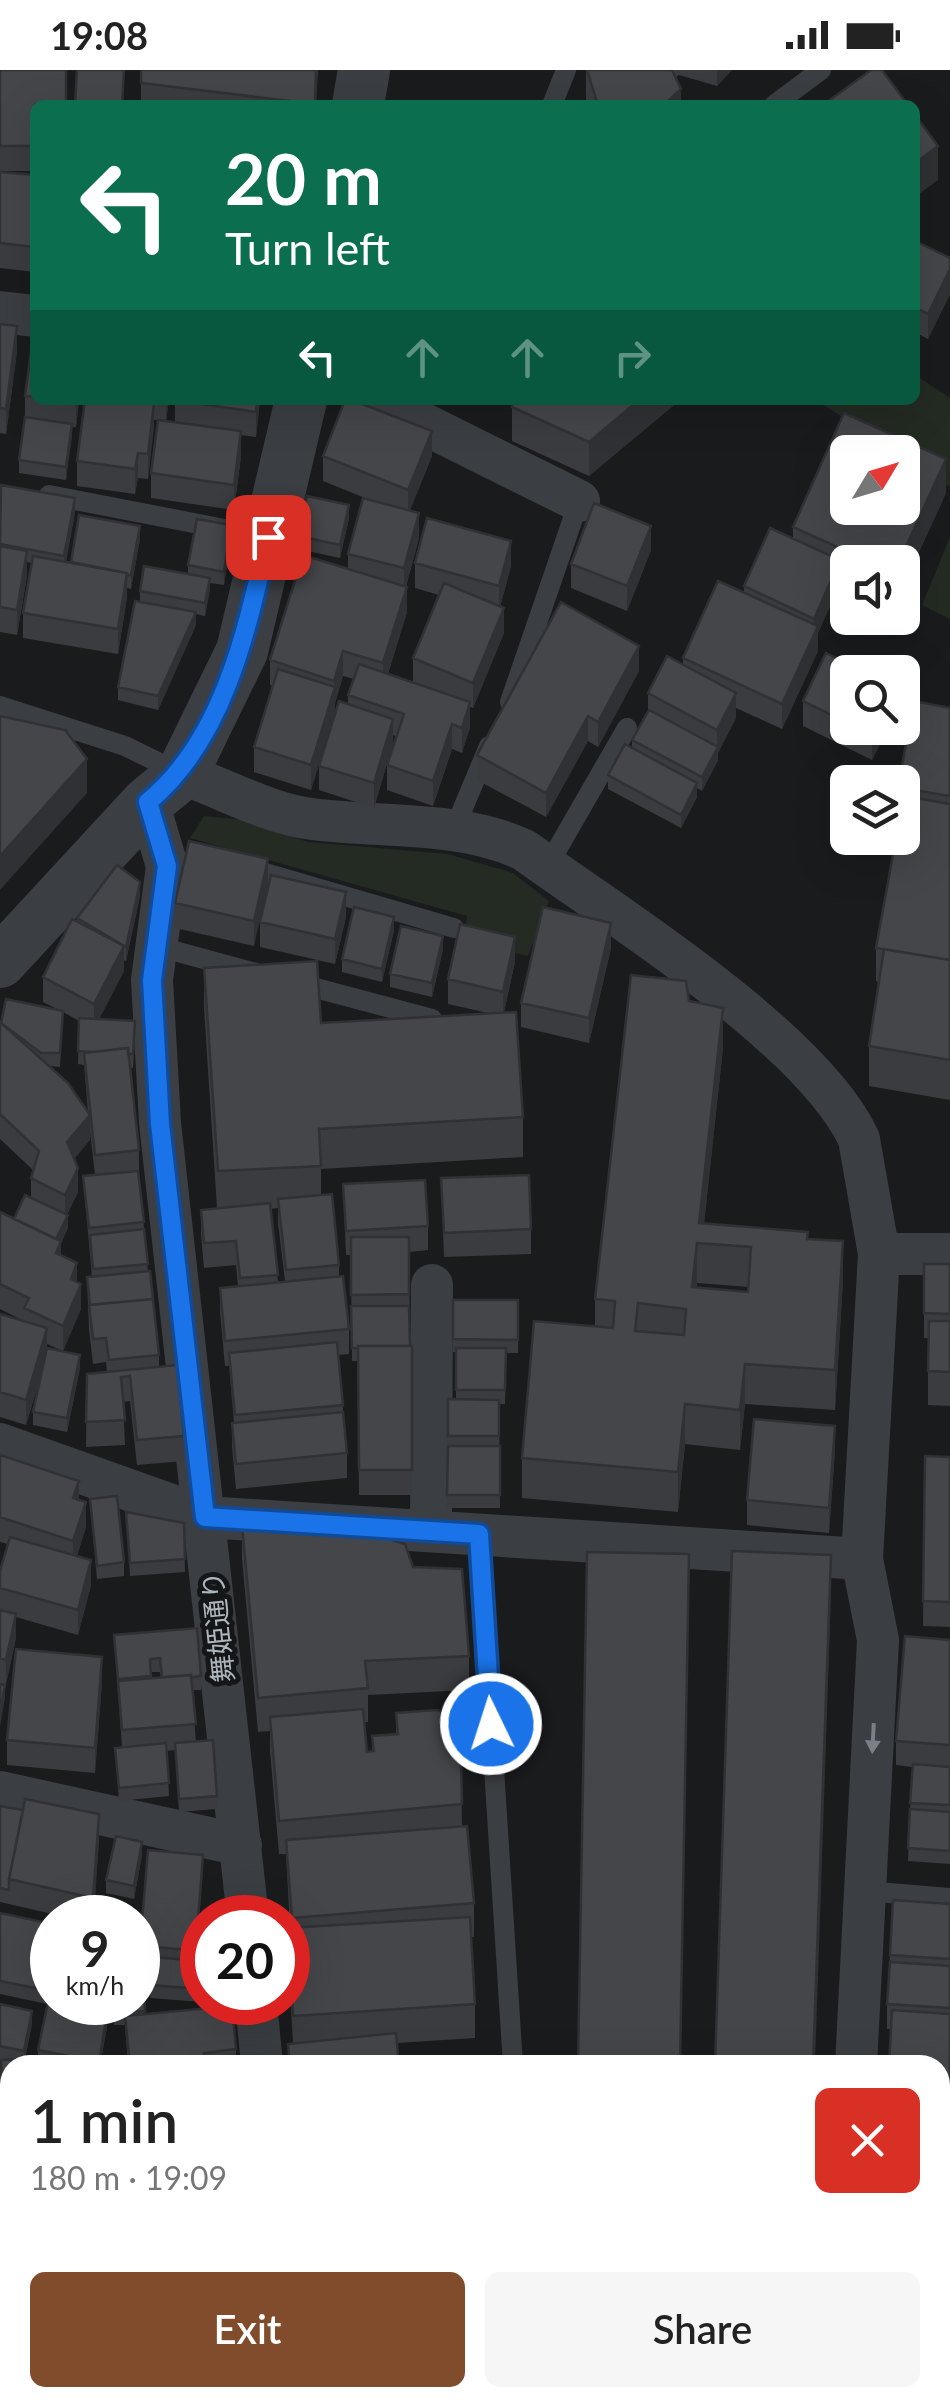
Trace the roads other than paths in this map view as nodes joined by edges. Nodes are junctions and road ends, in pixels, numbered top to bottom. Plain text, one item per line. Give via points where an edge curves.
1 (364, 70) edge
2 (566, 70) edge
3 (821, 70) edge
4 (359, 100) edge
5 (554, 100) edge
6 (781, 100) edge
7 (0, 312) edge
8 (30, 315) edge
9 (301, 405) edge
10 (396, 405) edge
11 (424, 412) edge
12 (30, 492) edge
13 (579, 500) joint
14 (268, 537) junction
15 (0, 706) edge
16 (627, 728) dead end
17 (167, 816) junction
18 (453, 832) junction
19 (215, 859) edge
20 (547, 867) junction
21 (454, 928) dead end
22 (156, 946) junction
23 (0, 962) edge
24 (432, 1019) edge
25 (879, 1254) junction
26 (950, 1254) edge
27 (432, 1285) dead end
28 (0, 1444) edge
29 (205, 1517) junction
30 (430, 1531) junction
31 (479, 1534) junction
32 (862, 1559) junction
33 (0, 1792) edge
34 (241, 1845) junction
35 (865, 1891) junction
36 (246, 1895) edge
37 (950, 1898) edge
38 (258, 2025) edge
39 (261, 2055) edge
40 (511, 2055) edge
41 (857, 2055) edge

1 - 4 street
2 - 5 lane
3 - 6 lane
7 - 8 street
9 - 14 street
10 - 11 street
11 - 13 street
12 - 14 lane
13 - 18 lane via 514,692
14 - 17 street via 242,650
15 - 17 lane via 126,746
16 - 20 lane
17 - 18 street
17 - 22 street, 舞姫通り
17 - 23 street
18 - 20 street via 499,839
19 - 21 lane
20 - 25 street via 724,995 840,1105 859,1139
22 - 24 lane
22 - 29 street, 舞姫通り via 160,1124
25 - 26 street
25 - 32 street
27 - 30 street
28 - 29 street
29 - 30 street
29 - 34 street, 舞姫通り
30 - 31 street
31 - 32 street
31 - 40 lane
32 -> 35 street via 896,1641
33 - 34 street
34 - 36 street, 舞姫通り
35 - 37 lane
35 - 41 street
38 - 39 street

